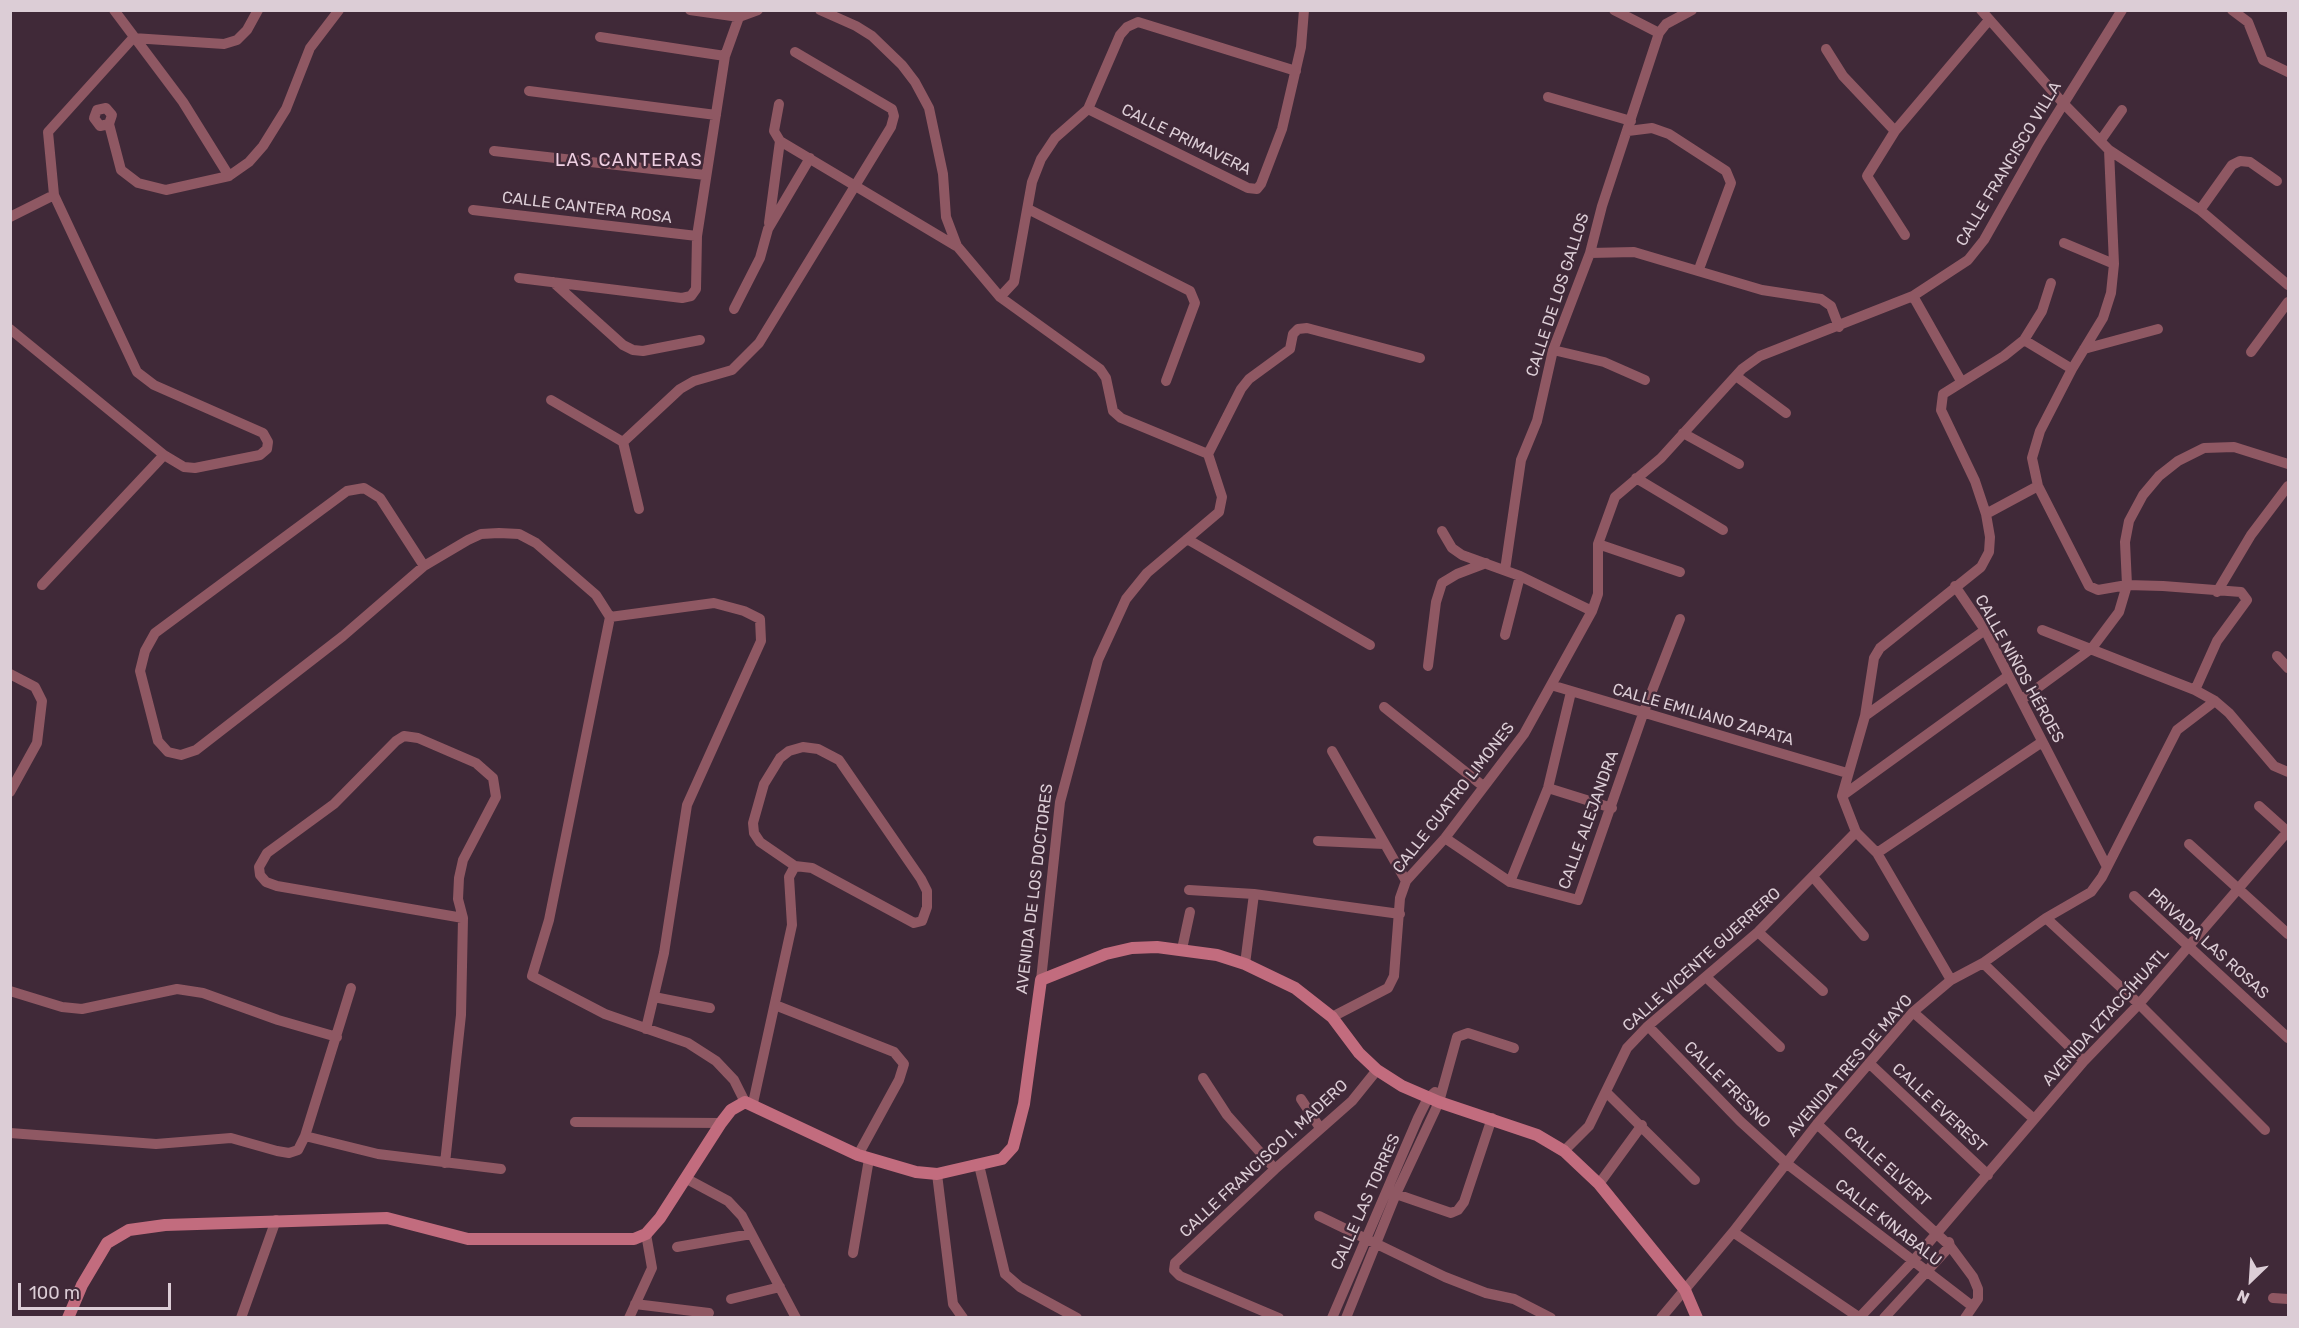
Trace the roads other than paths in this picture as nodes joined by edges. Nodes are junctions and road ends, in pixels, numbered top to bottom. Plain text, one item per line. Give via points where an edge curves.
1 (114, 10) edge
2 (258, 10) edge
3 (339, 10) edge
4 (690, 10) edge
5 (758, 10) edge
6 (820, 10) edge
7 (1142, 10) edge
8 (1304, 10) edge
9 (1614, 10) edge
10 (1692, 10) edge
11 (1981, 10) edge
12 (2122, 10) edge
13 (2232, 10) edge
14 (739, 17) junction
15 (1989, 21) junction
16 (1138, 22) junction
17 (1659, 33) junction
18 (134, 38) junction
19 (600, 38) dead end
20 (1826, 49) dead end
21 (795, 52) dead end
22 (724, 56) junction
23 (1296, 71) junction
24 (2289, 72) edge
25 (529, 91) dead end
26 (1548, 97) dead end
27 (2063, 103) junction
28 (779, 104) dead end
29 (1088, 109) junction
30 (2122, 110) dead end
31 (716, 115) junction
32 (109, 124) dead end
33 (1630, 126) junction
34 (1895, 130) junction
35 (2101, 140) junction
36 (780, 141) junction
37 (2109, 150) junction
38 (494, 151) dead end
39 (810, 158) junction
40 (705, 175) junction
41 (229, 176) junction
42 (2277, 181) dead end
43 (855, 185) junction
44 (54, 195) junction
45 (1028, 209) junction
46 (473, 210) dead end
47 (2200, 210) junction
48 (10, 217) edge
49 (768, 229) junction
50 (1905, 235) dead end
51 (697, 236) junction
52 (2064, 243) dead end
53 (957, 246) junction
54 (1590, 253) junction
55 (2114, 264) junction
56 (1699, 269) junction
57 (519, 278) dead end
58 (552, 282) junction
59 (2051, 283) dead end
60 (2289, 285) edge
61 (1913, 296) junction
62 (1000, 297) junction
63 (2289, 302) edge
64 (734, 309) dead end
65 (1839, 327) junction
66 (10, 329) edge
67 (2158, 329) dead end
68 (700, 340) dead end
69 (2024, 340) junction
70 (2084, 349) junction
71 (1553, 350) junction
72 (2251, 352) dead end
73 (1760, 356) joint
74 (1420, 358) dead end
75 (2072, 369) junction
76 (1736, 376) junction
77 (1645, 380) dead end
78 (1166, 381) dead end
79 (1961, 381) junction
80 (551, 400) dead end
81 (1786, 413) dead end
82 (1683, 433) junction
83 (623, 442) junction
84 (1208, 454) junction
85 (164, 455) junction
86 (1739, 464) dead end
87 (2289, 464) edge
88 (1636, 478) junction
89 (2038, 486) junction
90 (2289, 486) edge
91 (639, 509) dead end
92 (1986, 514) junction
93 (1724, 530) dead end
94 (1442, 531) dead end
95 (1187, 539) junction
96 (1598, 544) junction
97 (1486, 563) junction
98 (424, 566) junction
99 (1505, 570) junction
100 (1680, 572) dead end
101 (1520, 576) junction
102 (42, 585) dead end
103 (2127, 585) junction
104 (1956, 586) junction
105 (2217, 592) junction
106 (1592, 611) junction
107 (610, 617) junction
108 (1680, 619) dead end
109 (1984, 630) junction
110 (2042, 630) dead end
111 (1506, 635) dead end
112 (1370, 645) dead end
113 (2092, 648) junction
114 (2277, 657) dead end
115 (1428, 666) dead end
116 (2289, 668) edge
117 (10, 674) edge
118 (2008, 676) junction
119 (1551, 685) junction
120 (2195, 690) junction
121 (1571, 692) junction
122 (2021, 700) junction
123 (2215, 701) junction
124 (1384, 707) dead end
125 (1643, 714) junction
126 (1865, 716) junction
127 (2042, 742) junction
128 (1332, 751) dead end
129 (2289, 772) edge
130 (1847, 773) junction
131 (1483, 786) junction
132 (12, 787) edge
133 (1548, 788) junction
134 (1842, 796) junction
135 (2259, 806) dead end
136 (1612, 808) junction
137 (1856, 832) junction
138 (2288, 832) edge
139 (1445, 838) junction
140 (1318, 841) dead end
141 (1384, 844) junction
142 (2189, 844) dead end
143 (1877, 853) junction
144 (2106, 865) junction
145 (795, 866) junction
146 (1814, 878) junction
147 (1406, 881) junction
148 (1510, 882) junction
149 (1189, 890) dead end
150 (2240, 890) junction
151 (1254, 894) junction
152 (2134, 896) dead end
153 (1190, 912) dead end
154 (1400, 914) junction
155 (463, 918) junction
156 (2046, 918) junction
157 (1758, 932) junction
158 (2289, 934) edge
159 (1864, 936) dead end
160 (2189, 947) junction
161 (1182, 949) junction
162 (1983, 963) junction
163 (1245, 964) junction
164 (1706, 977) junction
165 (1041, 980) junction
166 (1952, 980) junction
167 (351, 988) dead end
168 (10, 991) edge
169 (1823, 991) dead end
170 (654, 997) junction
171 (2139, 1004) junction
172 (775, 1005) junction
173 (710, 1008) dead end
174 (1913, 1012) junction
175 (1332, 1017) junction
176 (1648, 1026) junction
177 (646, 1029) junction
178 (337, 1037) junction
179 (2289, 1038) edge
180 (1780, 1047) dead end
181 (1514, 1048) dead end
182 (2084, 1061) junction
183 (1869, 1063) junction
184 (1377, 1070) junction
185 (1203, 1078) dead end
186 (1607, 1093) junction
187 (1301, 1099) dead end
188 (1433, 1100) junction
189 (749, 1103) junction
190 (1492, 1118) junction
191 (2034, 1119) junction
192 (575, 1122) dead end
193 (721, 1123) junction
194 (1817, 1124) junction
195 (1642, 1125) junction
196 (1320, 1128) junction
197 (2265, 1130) dead end
198 (10, 1133) edge
199 (305, 1136) junction
200 (1564, 1151) junction
201 (864, 1157) junction
202 (445, 1163) junction
203 (1786, 1163) junction
204 (979, 1165) junction
205 (501, 1169) dead end
206 (1275, 1169) junction
207 (938, 1174) junction
208 (1988, 1174) junction
209 (687, 1179) junction
210 (1695, 1180) dead end
211 (1599, 1184) junction
212 (1396, 1194) junction
213 (1319, 1216) dead end
214 (276, 1220) junction
215 (1946, 1224) junction
216 (1733, 1232) junction
217 (1938, 1233) junction
218 (646, 1234) junction
219 (751, 1234) junction
220 (1370, 1241) junction
221 (1950, 1246) junction
222 (677, 1247) dead end
223 (854, 1253) dead end
224 (1913, 1261) junction
225 (1926, 1271) junction
226 (780, 1287) junction
227 (1685, 1290) junction
228 (2273, 1298) dead end
229 (731, 1299) dead end
230 (2289, 1299) edge
231 (635, 1304) junction
232 (1972, 1306) junction
233 (709, 1313) dead end
234 (68, 1317) edge
235 (241, 1317) edge
236 (629, 1317) edge
237 (796, 1317) edge
238 (963, 1317) edge
239 (1077, 1317) edge
240 (1279, 1317) edge
241 (1332, 1317) edge
242 (1346, 1317) edge
243 (1551, 1317) edge
244 (1661, 1317) edge
245 (1697, 1317) edge
246 (1860, 1317) edge
247 (1884, 1317) edge
248 (1965, 1317) edge

1 - 18 street
2 - 18 street via 237,40 224,44
3 - 41 street via 310,48 286,109 263,146
4 - 14 street
5 - 14 street
6 - 53 street via 872,36 915,82 929,108 943,174 946,217
7 - 16 street
8 - 23 street
9 - 17 street
10 - 17 street via 1666,24
11 - 15 street
12 - 27 street, CALLE FRANCISCO VILLA
13 - 24 street via 2248,22 2263,60
14 - 22 street
15 - 27 street
15 - 34 street
16 - 23 street
16 - 29 street via 1120,35
17 - 33 street, CALLE DE LOS GALLOS
18 - 41 street via 183,102
18 - 44 street via 48,132
19 - 22 street
20 - 34 street via 1843,76
21 - 43 street via 892,109 891,127
22 - 31 street
23 - 29 street, CALLE PRIMAVERA via 1282,129 1257,189
25 - 31 street
26 - 33 street
27 - 35 street
27 - 61 street, CALLE FRANCISCO VILLA via 1984,240 1968,260
28 - 36 street via 774,131
29 - 45 street via 1055,138 1041,159
30 - 35 street
31 - 40 street
32 - 41 street via 121,170 138,183 166,190
33 - 54 street, CALLE DE LOS GALLOS
33 - 56 street via 1669,134 1726,171 1731,183
34 - 50 street via 1867,176
35 - 37 street
36 - 39 street
36 - 49 street
37 - 47 street
37 - 55 street
38 - 40 street
39 - 43 street
39 - 49 street
40 - 51 street
42 - 47 street via 2250,162 2240,161 2232,165
43 - 53 street
43 - 83 street via 759,343 744,360 732,370 680,389
44 - 48 street
44 - 85 street via 137,372 154,385 263,433 268,442 260,455 195,468
45 - 62 street via 1014,282
45 - 78 street via 1195,296
46 - 51 street, CALLE CANTERA ROSA
47 - 60 street
49 - 64 street via 760,258
51 - 58 street via 696,289 691,296
52 - 55 street
53 - 62 street
54 - 56 street via 1634,252
54 - 71 street, CALLE DE LOS GALLOS
55 - 70 street via 2103,318
56 - 65 street via 1762,290 1821,299 1830,306
57 - 58 street
58 - 68 street via 633,350
59 - 69 street via 2042,311
61 - 65 street, CALLE FRANCISCO VILLA
61 - 79 street
62 - 84 street via 1100,369 1106,378 1113,411 1121,418
63 - 72 street
65 - 73 street, CALLE FRANCISCO VILLA
66 - 85 street
67 - 70 street
69 - 75 street
69 - 79 street, CALLE NIÑOS HÉROES
70 - 75 street
71 - 77 street via 1604,362
71 - 99 street, CALLE DE LOS GALLOS via 1537,421 1521,460
73 - 76 street, CALLE CUATRO LIMONES
74 - 84 street via 1307,328 1298,329 1290,349 1241,389
75 - 89 street via 2037,440 2032,458
76 - 81 street
76 - 82 street, CALLE CUATRO LIMONES
79 - 92 street, CALLE NIÑOS HÉROES via 1943,394 1941,410 1975,481
80 - 83 street
82 - 86 street
82 - 88 street, CALLE CUATRO LIMONES
83 - 91 street
84 - 95 street, AVENIDA DE LOS DOCTORES via 1222,497 1219,512
85 - 102 street
87 - 103 street via 2234,447 2204,448 2178,461 2143,495 2129,521 2125,542
88 - 93 street
88 - 96 street, CALLE CUATRO LIMONES via 1615,497
89 - 92 street
89 - 103 street via 2090,586 2098,590
90 - 105 street via 2251,535
92 - 104 street, CALLE NIÑOS HÉROES via 1989,552 1981,567
94 - 97 street via 1452,548
95 - 112 street
95 - 165 street, AVENIDA DE LOS DOCTORES via 1147,573 1126,599 1098,660 1060,802
96 - 100 street
96 - 106 street, CALLE CUATRO LIMONES via 1598,594
97 - 99 street
97 - 115 street via 1442,583
98 - 98 street via 381,498 364,488 347,491 155,633 140,671 158,741 168,752 181,755 196,750 343,636
98 - 107 street via 481,534 519,534 536,543 596,596
99 - 101 street
101 - 106 street
101 - 111 street
103 - 105 street
103 - 113 street via 2119,612
104 - 109 street, CALLE NIÑOS HÉROES
104 - 126 street via 1880,648 1874,658
105 - 120 street via 2241,592 2247,600 2217,641
106 - 119 street, CALLE CUATRO LIMONES
107 - 170 street via 714,603 760,619 761,641 687,805
107 - 177 street via 549,920 532,976 605,1014
108 - 125 street, CALLE ALEJANDRA
109 - 118 street, CALLE NIÑOS HÉROES
109 - 126 street
110 - 113 street
113 - 120 street
113 - 122 street
114 - 116 street
117 - 132 street via 35,687 42,701 37,743
118 - 122 street, CALLE NIÑOS HÉROES
118 - 134 street
119 - 121 street, CALLE EMILIANO ZAPATA
119 - 131 street, CALLE CUATRO LIMONES via 1524,734
120 - 123 street
121 - 125 street, CALLE EMILIANO ZAPATA
121 - 133 street
122 - 127 street, CALLE NIÑOS HÉROES
123 - 129 street via 2274,766
123 - 144 street, AVENIDA TRES DE MAYO via 2177,730
124 - 131 street
125 - 130 street, CALLE EMILIANO ZAPATA
125 - 136 street, CALLE ALEJANDRA
126 - 130 street
127 - 143 street
127 - 144 street, CALLE NIÑOS HÉROES
128 - 141 street
130 - 134 street
131 - 139 street, CALLE CUATRO LIMONES
133 - 136 street
133 - 148 street
134 - 137 street
135 - 138 street
136 - 148 street, CALLE ALEJANDRA via 1578,900
137 - 143 street
137 - 146 street, CALLE VICENTE GUERRERO
138 - 150 street, AVENIDA IZTACCÍHUATL
139 - 147 street, CALLE CUATRO LIMONES
139 - 148 street, CALLE ALEJANDRA
140 - 141 street
141 - 147 street
142 - 150 street
143 - 166 street
144 - 156 street, AVENIDA TRES DE MAYO via 2091,892
145 - 145 street via 760,842 753,823 764,784 780,758 803,747 818,749 839,760 921,879 927,891 922,921 914,922 812,868
145 - 172 street via 789,877 792,925
146 - 157 street, CALLE VICENTE GUERRERO
146 - 159 street
147 - 154 street, CALLE CUATRO LIMONES
149 - 151 street
150 - 158 street
150 - 160 street, AVENIDA IZTACCÍHUATL
151 - 154 street
151 - 163 street
152 - 160 street, PRIVADA LAS ROSAS
153 - 161 street
154 - 175 street, CALLE CUATRO LIMONES via 1394,976 1388,988
155 - 155 street via 458,899 463,860 491,812 496,788 493,778 476,763 418,738 404,736 396,741 334,804 267,853 259,867 266,882 277,886
155 - 202 street via 461,1015
156 - 162 street, AVENIDA TRES DE MAYO
156 - 171 street
157 - 164 street, CALLE VICENTE GUERRERO
157 - 169 street
160 - 171 street, AVENIDA IZTACCÍHUATL
160 - 179 street, PRIVADA LAS ROSAS
161 - 163 main road
161 - 165 main road via 1132,948
162 - 166 street, AVENIDA TRES DE MAYO
162 - 182 street
163 - 175 main road via 1295,988
164 - 176 street, CALLE VICENTE GUERRERO
164 - 180 street
165 - 204 main road, AVENIDA DE LOS DOCTORES via 1024,1104 1013,1147 1002,1159
166 - 174 street, AVENIDA TRES DE MAYO
167 - 178 street
168 - 178 street via 82,1009 177,989 203,993
170 - 173 street
170 - 177 street
171 - 182 street, AVENIDA IZTACCÍHUATL
171 - 197 street
172 - 189 street
172 - 201 street via 894,1052 904,1064
174 - 183 street, AVENIDA TRES DE MAYO
174 - 191 street
175 - 184 main road
176 - 186 street, CALLE VICENTE GUERRERO via 1627,1048
176 - 203 street, CALLE FRESNO
177 - 189 street via 688,1043 716,1061
178 - 199 street
181 - 188 street via 1462,1033 1457,1036 1442,1087
182 - 191 street, AVENIDA IZTACCÍHUATL
183 - 194 street, AVENIDA TRES DE MAYO
183 - 208 street, CALLE EVEREST
184 - 188 main road
184 - 196 street, CALLE FRANCISCO I. MADERO via 1352,1101
185 - 206 street via 1227,1115
186 - 195 street
186 - 200 street, CALLE VICENTE GUERRERO via 1588,1126
187 - 196 street
188 - 190 main road
188 - 212 street, CALLE LAS TORRES
188 - 220 street, CALLE LAS TORRES
189 - 193 main road via 731,1110
189 - 201 main road, AVENIDA DE LOS DOCTORES
190 - 200 main road via 1537,1135
190 - 212 street via 1458,1210 1451,1213
191 - 208 street, AVENIDA IZTACCÍHUATL
192 - 193 street
193 - 209 main road
194 - 203 street, AVENIDA TRES DE MAYO
194 - 217 street, CALLE ELVERT
195 - 210 street
195 - 211 street
196 - 206 street, CALLE FRANCISCO I. MADERO
198 - 199 street via 156,1144 231,1138 289,1153 298,1150
199 - 202 street via 345,1147
200 - 211 main road
201 - 207 main road, AVENIDA DE LOS DOCTORES
201 - 223 street
202 - 205 street
203 - 216 street, AVENIDA TRES DE MAYO
203 - 224 street, CALLE KINABALU
204 - 207 main road, AVENIDA DE LOS DOCTORES
204 - 239 street via 1005,1274 1020,1287
206 - 240 street, CALLE FRANCISCO I. MADERO via 1175,1263 1174,1270 1180,1276
207 - 238 street via 953,1305
208 - 215 street, AVENIDA IZTACCÍHUATL
209 - 218 main road
209 - 219 street via 728,1201
211 - 227 main road
212 - 220 street, CALLE LAS TORRES
213 - 220 street
214 - 218 main road via 387,1218 468,1239 634,1239
214 - 234 main road via 129,1230 107,1243
214 - 235 street
215 - 217 street, AVENIDA IZTACCÍHUATL
215 - 221 street
216 - 227 street, AVENIDA TRES DE MAYO
216 - 246 street
217 - 221 street, CALLE ELVERT
217 - 224 street, AVENIDA IZTACCÍHUATL
218 - 231 street via 652,1268
219 - 222 street
219 - 226 street
220 - 241 street, CALLE LAS TORRES
220 - 242 street, CALLE LAS TORRES
220 - 243 street via 1445,1277 1485,1293 1514,1299
221 - 225 street
221 - 232 street, CALLE ELVERT via 1978,1289 1978,1299
224 - 225 street, CALLE KINABALU
224 - 246 street, AVENIDA IZTACCÍHUATL
225 - 232 street, CALLE KINABALU
225 - 247 street
226 - 229 street
226 - 237 street
227 - 244 street, AVENIDA TRES DE MAYO
227 - 245 main road
228 - 230 street
231 - 233 street
231 - 236 street
232 - 248 street

